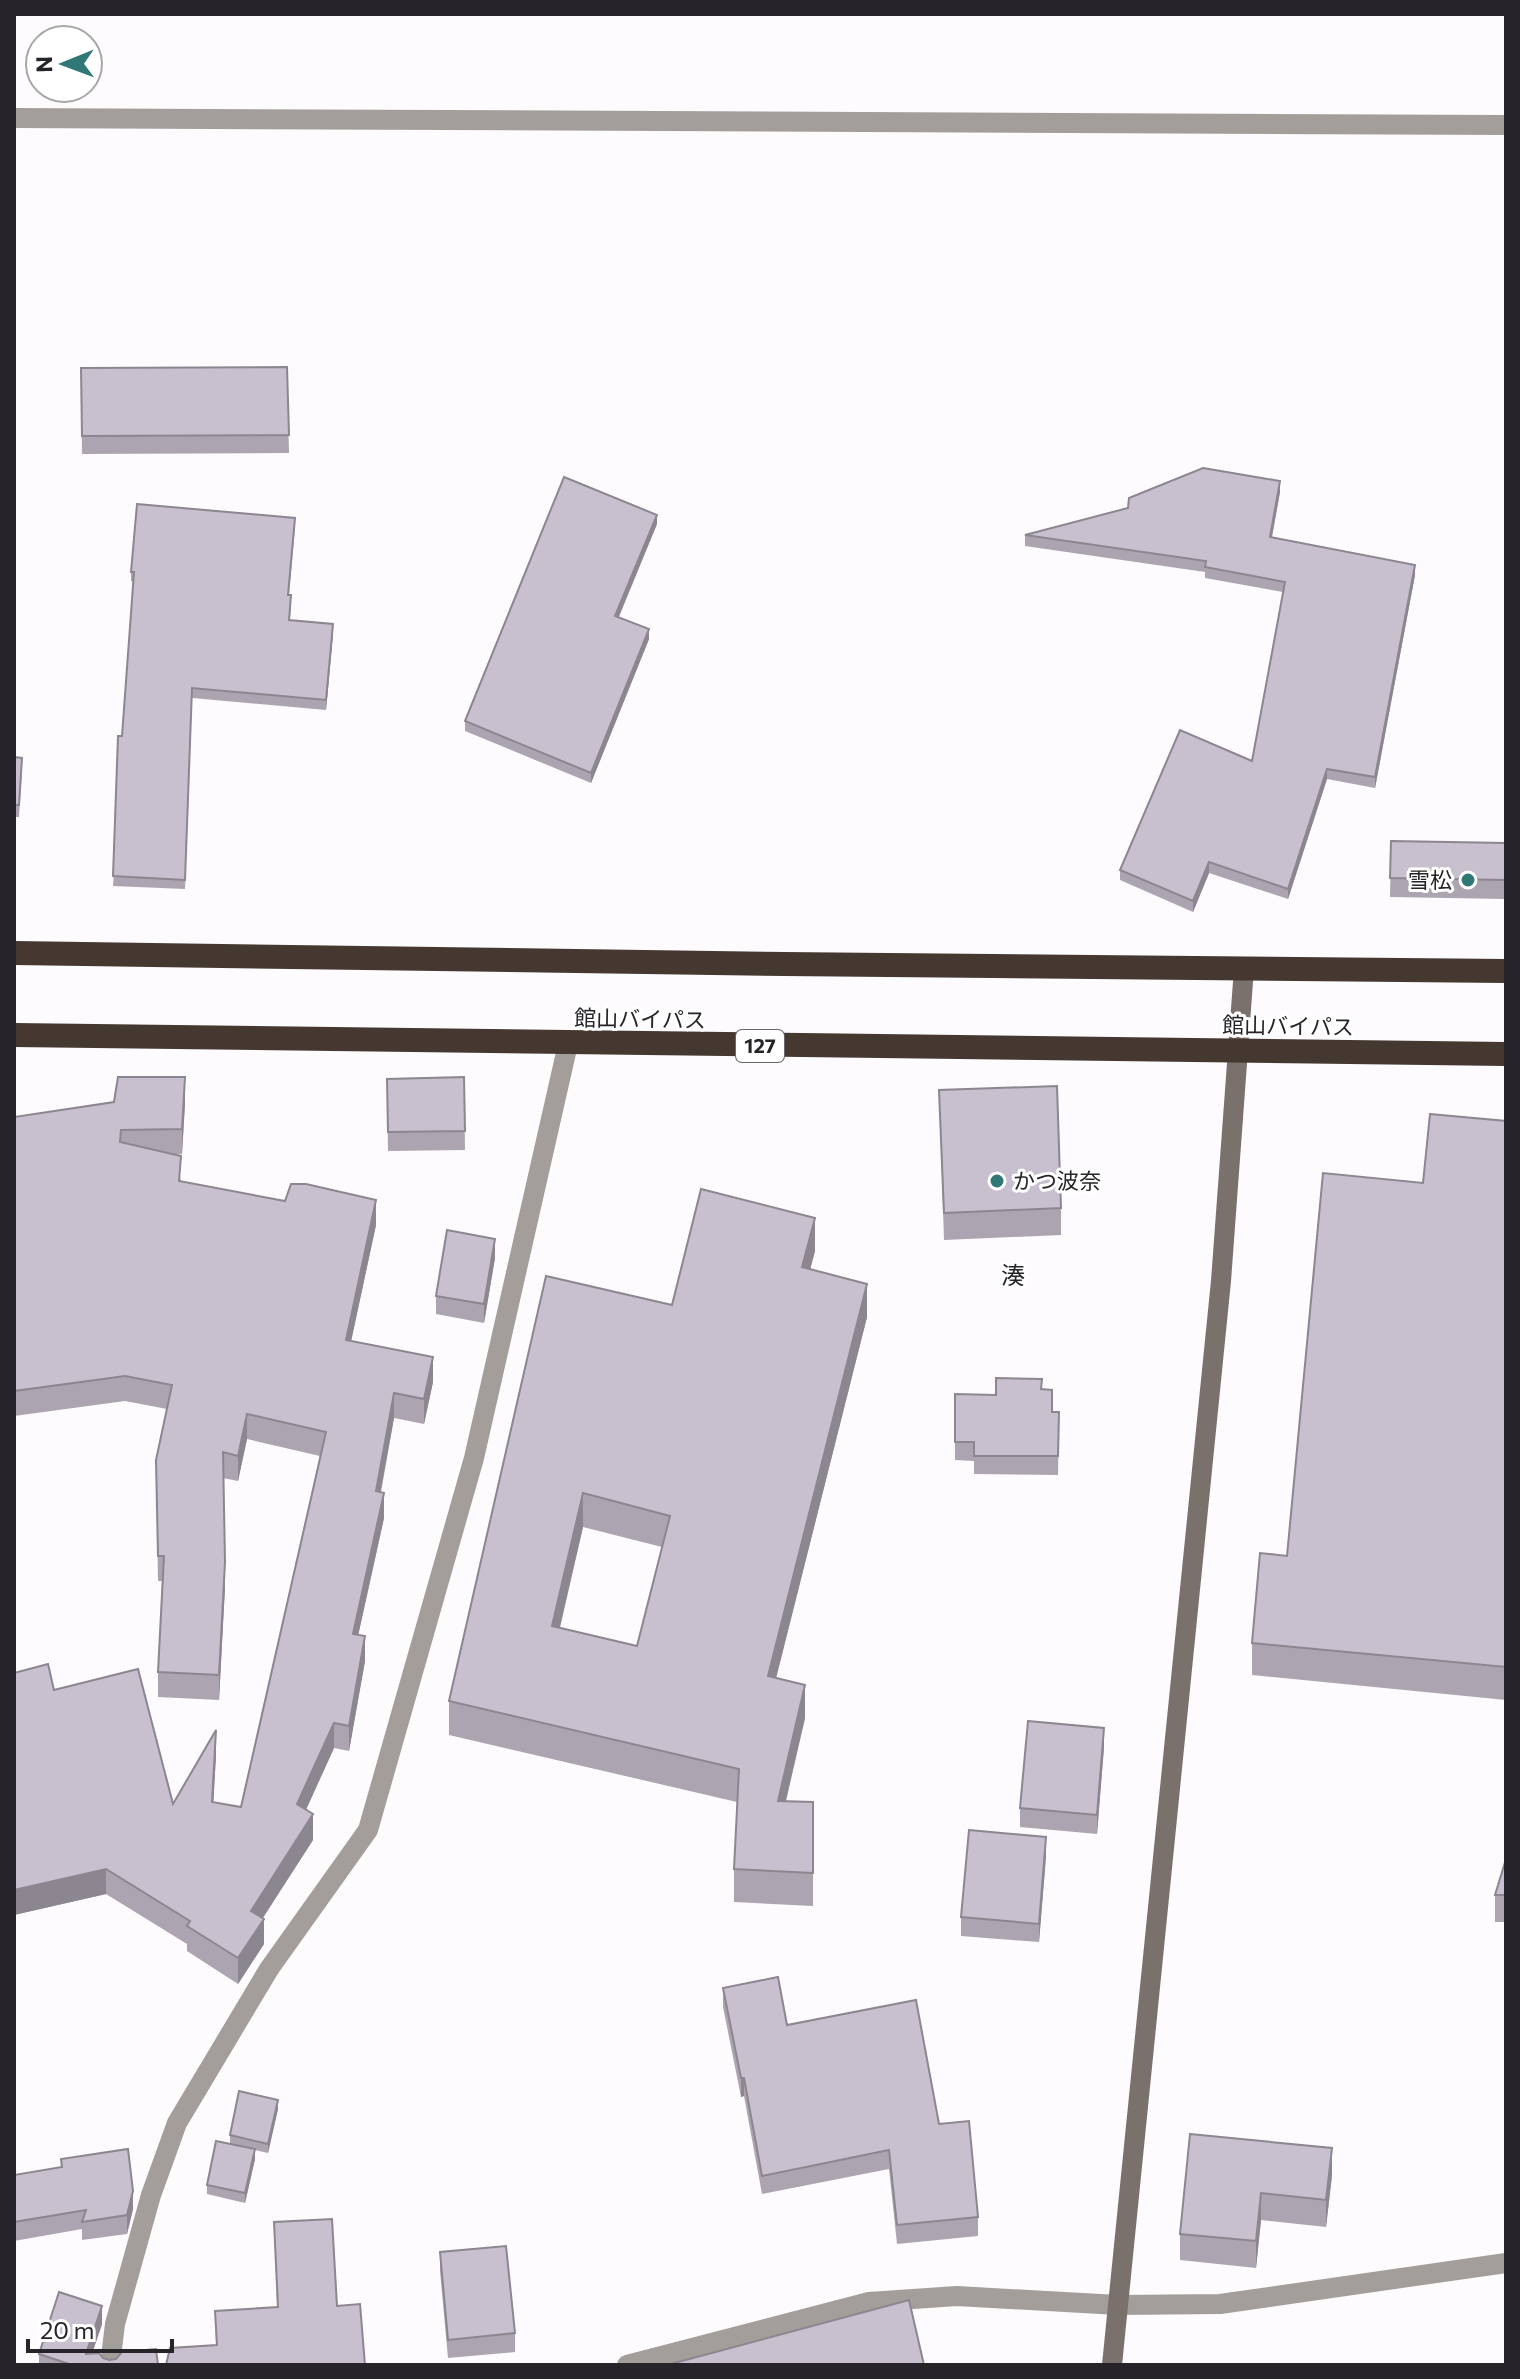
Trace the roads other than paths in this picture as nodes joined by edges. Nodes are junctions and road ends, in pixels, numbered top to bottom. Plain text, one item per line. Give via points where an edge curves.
1 (14, 118) edge
2 (1506, 125) edge
3 (14, 953) edge
4 (1244, 968) junction
5 (1506, 971) edge
6 (14, 1035) edge
7 (568, 1044) junction
8 (1239, 1052) junction
9 (1506, 1054) edge
10 (1506, 2263) edge
11 (1118, 2305) junction
12 (110, 2365) edge
13 (627, 2365) edge
14 (1112, 2365) edge

1 - 2 street
3 - 4 highway
4 - 5 highway
4 - 8 street
6 - 7 highway, 館山バイパス / 127
7 - 8 highway, 館山バイパス / 127
7 - 12 street via 474,1458 368,1830 269,1969 177,2123 119,2309
8 - 9 highway, 館山バイパス / 127
8 - 11 street via 1220,1296
10 - 11 street via 1220,2304
11 - 13 street via 957,2296 869,2302
11 - 14 street

